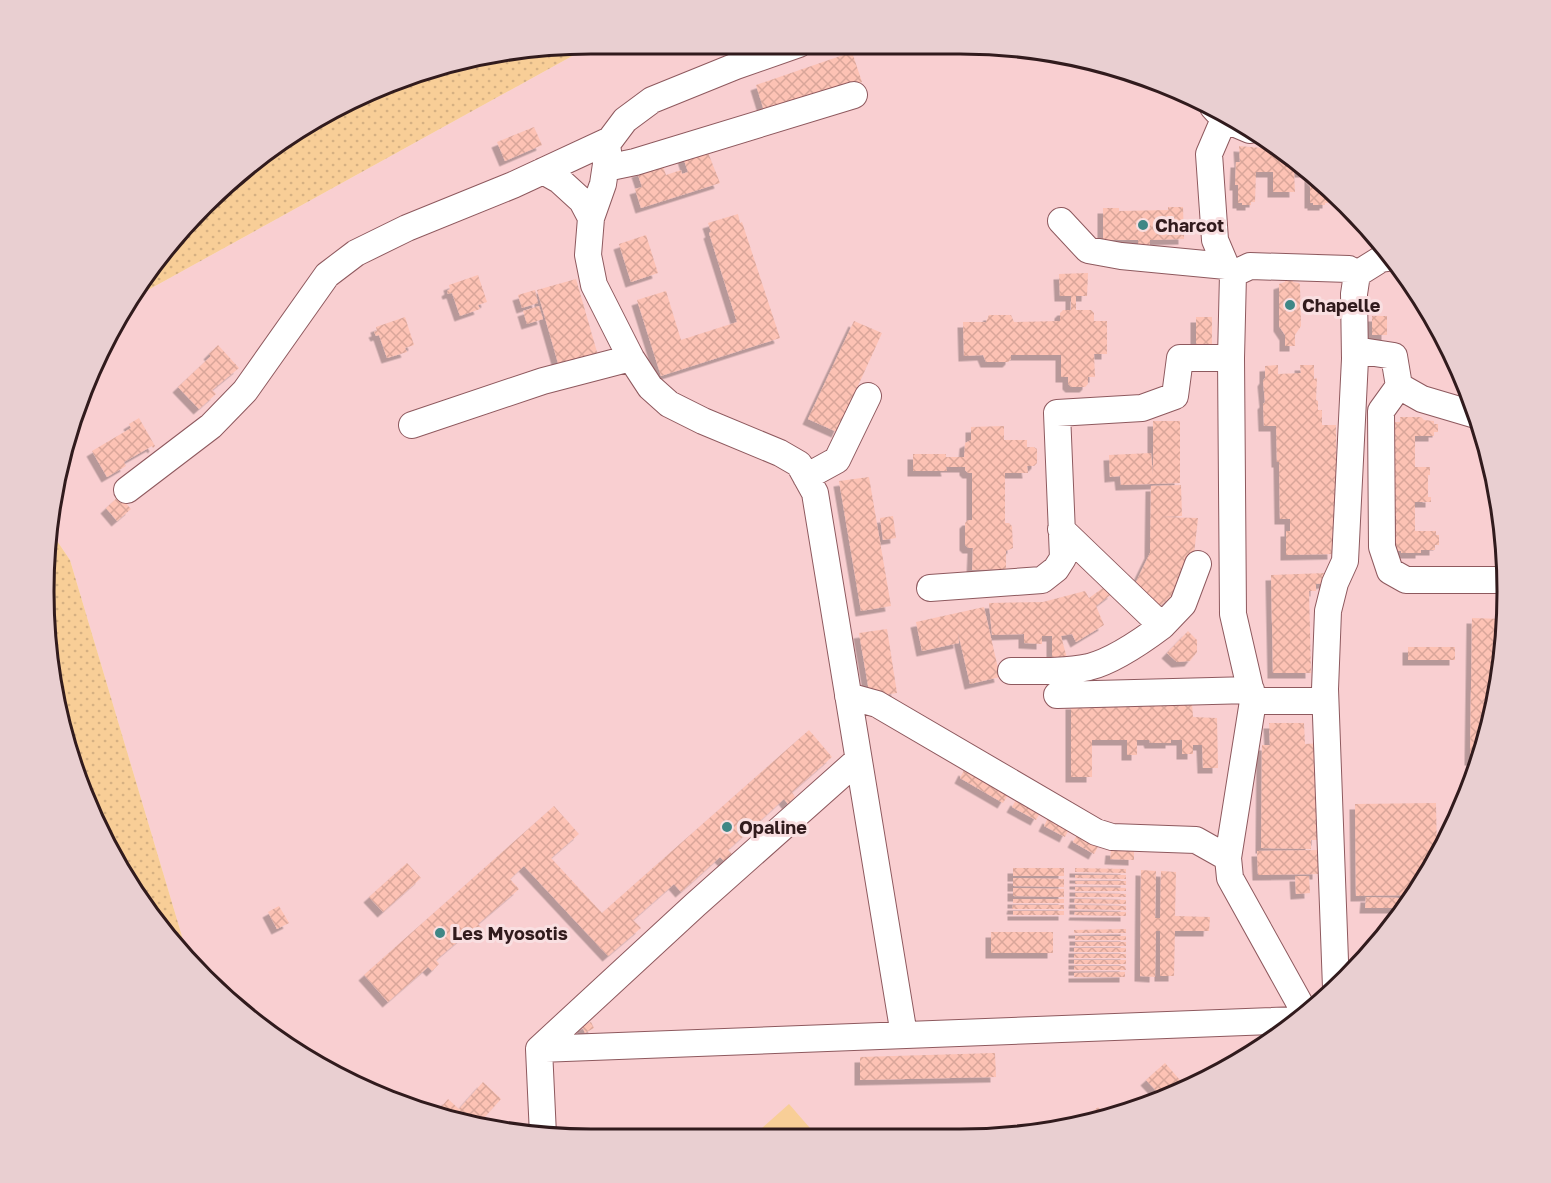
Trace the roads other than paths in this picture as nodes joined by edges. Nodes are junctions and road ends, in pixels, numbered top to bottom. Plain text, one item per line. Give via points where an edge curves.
1 (770, 54) edge
2 (854, 95) dead end
3 (1217, 120) edge
4 (610, 140) junction
5 (606, 168) junction
6 (543, 171) junction
7 (591, 218) junction
8 (1061, 221) dead end
9 (1382, 259) edge
10 (1230, 270) junction
11 (1357, 274) junction
12 (1355, 350) junction
13 (631, 358) junction
14 (1231, 358) junction
15 (1399, 386) junction
16 (868, 396) dead end
17 (1465, 412) edge
18 (412, 425) dead end
19 (806, 477) junction
20 (127, 490) dead end
21 (1061, 529) junction
22 (1198, 564) dead end
23 (1497, 580) edge
24 (930, 588) dead end
25 (1162, 626) junction
26 (1011, 671) dead end
27 (1057, 695) dead end
28 (848, 696) junction
29 (1252, 696) junction
30 (1325, 701) junction
31 (858, 760) junction
32 (1228, 858) junction
33 (1336, 976) edge
34 (1301, 1006) edge
35 (1283, 1021) edge
36 (903, 1035) junction
37 (539, 1049) junction
38 (543, 1126) edge

1 - 4 lane via 652,100 625,120
2 - 5 lane
3 - 10 lane via 1209,154 1215,240
4 - 5 lane
4 - 6 lane
5 - 7 lane
6 - 7 lane via 582,201
6 - 20 lane via 407,228 356,253 332,271 245,391 211,426
7 - 13 lane via 588,255 594,285
8 - 10 lane via 1088,250
9 - 11 lane
10 - 11 lane via 1250,266 1349,269
10 - 14 lane
11 - 12 lane
12 - 15 lane via 1394,356
12 - 30 lane via 1345,561 1328,611
13 - 18 lane via 543,381
13 - 19 lane via 650,387 669,404 780,453 799,464
14 - 21 lane via 1180,358 1174,396 1142,408 1057,413
14 - 29 lane via 1233,614
15 - 17 lane via 1422,399
15 - 23 lane via 1381,411 1382,547 1390,571 1406,580
16 - 19 lane via 837,460
19 - 28 lane via 815,492 822,526
21 - 24 lane via 1063,558 1042,580
21 - 25 lane
22 - 25 lane via 1183,604
25 - 26 lane via 1136,645 1091,666
27 - 29 lane
28 - 31 lane
28 - 32 lane via 877,704 1096,832 1112,837 1196,840
29 - 30 lane
29 - 32 lane
30 - 33 lane
31 - 36 lane
31 - 37 lane
32 - 34 lane via 1230,878 1238,895
35 - 36 lane
36 - 37 lane
37 - 38 lane

